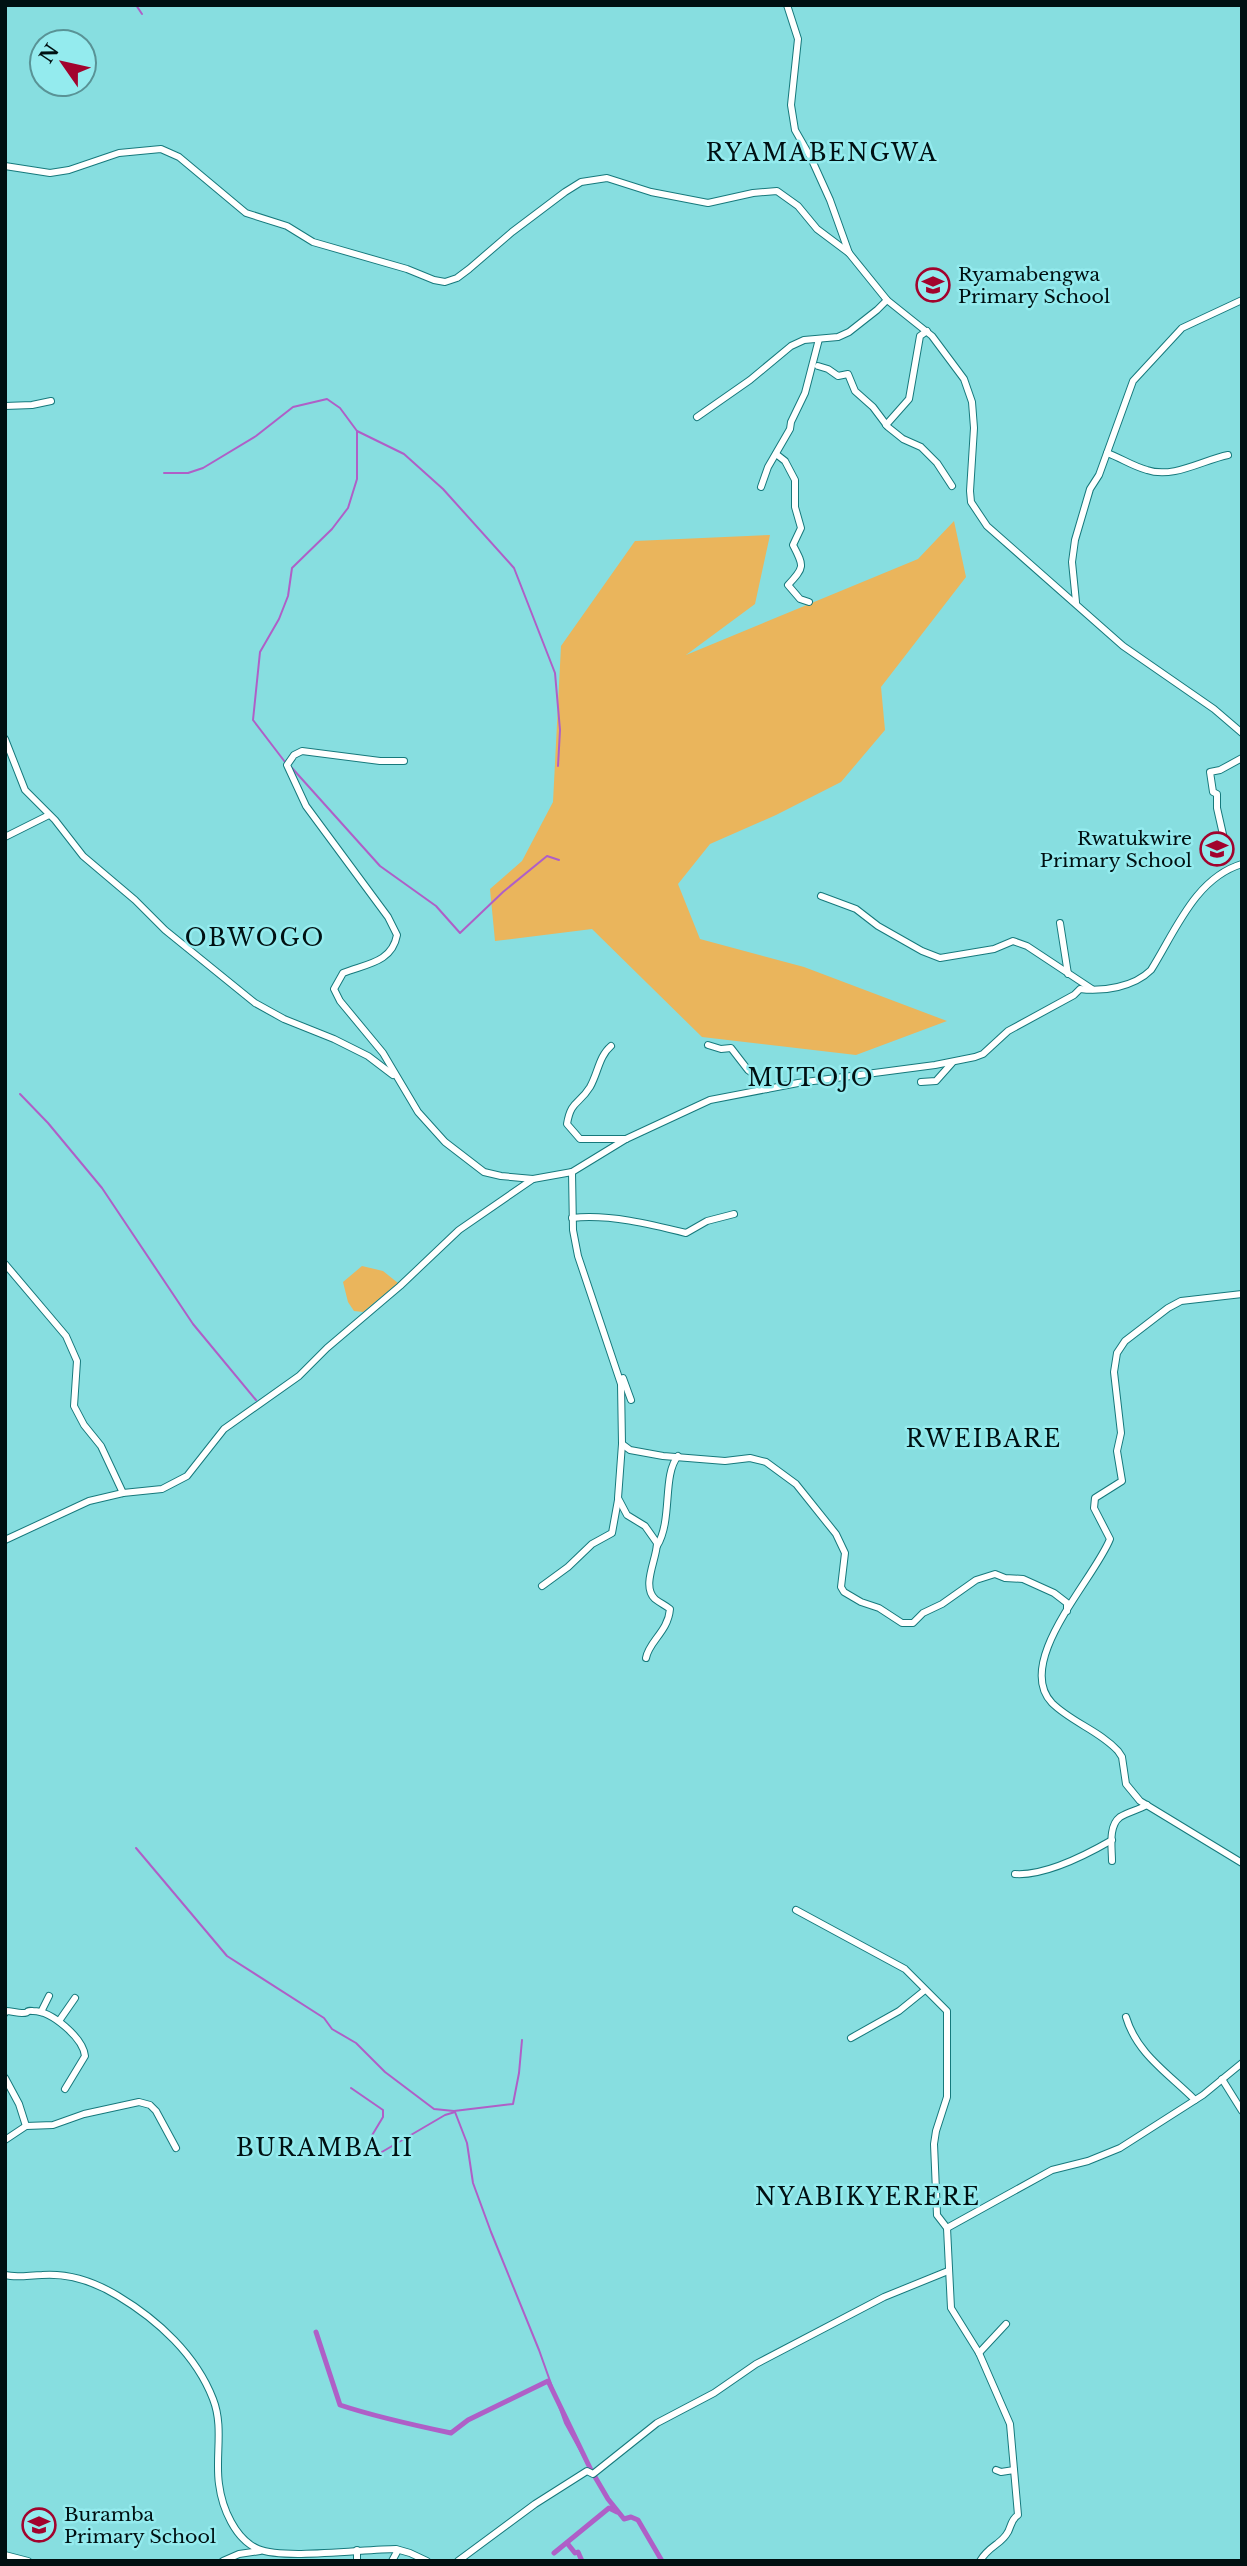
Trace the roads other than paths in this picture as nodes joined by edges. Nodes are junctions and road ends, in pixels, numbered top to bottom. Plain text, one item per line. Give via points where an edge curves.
1 (787, 5) edge
2 (5, 166) edge
3 (849, 253) junction
4 (887, 299) junction
5 (1242, 300) edge
6 (926, 331) junction
7 (819, 339) junction
8 (818, 366) dead end
9 (51, 401) dead end
10 (5, 406) edge
11 (697, 417) dead end
12 (886, 425) junction
13 (1107, 453) junction
14 (776, 454) junction
15 (1228, 454) dead end
16 (761, 486) dead end
17 (952, 486) dead end
18 (809, 602) dead end
19 (1076, 604) junction
20 (1242, 733) edge
21 (5, 739) edge
22 (1242, 758) edge
23 (404, 761) dead end
24 (49, 816) junction
25 (5, 837) edge
26 (1224, 839) dead end
27 (1242, 864) edge
28 (821, 896) dead end
29 (1060, 923) dead end
30 (1068, 974) junction
31 (1094, 991) junction
32 (708, 1045) dead end
33 (611, 1046) dead end
34 (953, 1061) junction
35 (398, 1078) junction
36 (921, 1082) dead end
37 (767, 1089) junction
38 (626, 1139) junction
39 (572, 1172) junction
40 (533, 1179) junction
41 (734, 1213) dead end
42 (572, 1218) junction
43 (5, 1264) edge
44 (1242, 1294) edge
45 (620, 1380) junction
46 (631, 1400) dead end
47 (622, 1444) junction
48 (678, 1457) junction
49 (123, 1493) junction
50 (618, 1498) junction
51 (5, 1540) edge
52 (657, 1546) junction
53 (542, 1586) dead end
54 (1068, 1611) junction
55 (646, 1658) dead end
56 (1147, 1805) junction
57 (1112, 1840) junction
58 (1112, 1861) dead end
59 (1242, 1863) edge
60 (1015, 1874) dead end
61 (796, 1910) dead end
62 (925, 1990) junction
63 (49, 1996) dead end
64 (75, 1998) dead end
65 (5, 2012) edge
66 (41, 2012) junction
67 (1126, 2017) dead end
68 (59, 2021) junction
69 (850, 2038) dead end
70 (1242, 2063) edge
71 (5, 2078) edge
72 (1222, 2079) junction
73 (65, 2089) dead end
74 (1195, 2100) junction
75 (1242, 2111) edge
76 (26, 2126) junction
77 (5, 2140) edge
78 (176, 2148) dead end
79 (947, 2228) junction
80 (948, 2271) junction
81 (5, 2275) edge
82 (1006, 2324) dead end
83 (979, 2353) junction
84 (996, 2470) dead end
85 (1014, 2470) junction
86 (262, 2550) junction
87 (357, 2550) junction
88 (398, 2550) junction
89 (5, 2555) edge
90 (28, 2561) edge
91 (223, 2561) edge
92 (357, 2561) edge
93 (392, 2561) edge
94 (426, 2561) edge
95 (458, 2561) edge
96 (980, 2561) edge

1 - 3 street via 798,39 791,92 793,123 830,200
2 - 3 street via 50,173 119,153 161,149 179,157 246,213 287,226 313,242 445,282 469,270 565,192 607,178 708,203 777,191
3 - 4 street
4 - 6 street
4 - 7 street via 849,332
5 - 13 street via 1181,328 1139,373
6 - 12 street via 920,336 909,400
6 - 19 street via 964,379 972,402 970,491 974,508 987,526
7 - 11 street via 791,346
7 - 14 street via 805,393
8 - 12 street via 838,376 848,374 855,391
9 - 10 street
12 - 17 street via 921,446
13 - 15 street via 1156,472
13 - 19 street via 1087,496 1072,551
14 - 16 street
14 - 18 street via 795,480 801,528 793,545 801,566 788,585
19 - 20 street via 1140,660
21 - 24 street via 25,790
22 - 26 street via 1210,772
23 - 35 street via 302,751 287,768 306,806 395,929 396,941 389,953 375,963 343,973 334,989
24 - 25 street
24 - 35 street via 94,867 232,986 284,1019 368,1056
27 - 31 street via 1216,876 1196,895 1144,977
28 - 30 street via 856,909 878,926 940,958 1013,941
29 - 30 street
30 - 31 street
31 - 34 street via 1080,989 1008,1031 983,1054
32 - 37 street via 731,1048
33 - 38 street via 602,1055 591,1086 572,1105 567,1124 580,1139
34 - 36 street via 936,1081
34 - 37 street
35 - 40 street via 432,1130 469,1162 501,1176
37 - 38 street via 710,1100
38 - 39 street
39 - 40 street
39 - 42 street
40 - 49 street via 459,1230 299,1376 224,1429 187,1476 162,1489
41 - 42 street via 686,1233 590,1216
42 - 45 street via 578,1256
43 - 49 street via 66,1336 77,1361 74,1406 101,1446
44 - 54 street via 1181,1301 1119,1348 1114,1372 1122,1481 1095,1498 1094,1508 1110,1539
45 - 46 street via 627,1385
45 - 47 street
47 - 48 street via 630,1450
47 - 50 street
48 - 52 street via 670,1477 663,1536
48 - 54 street via 758,1459 779,1471 810,1498 836,1534 845,1553 844,1592 902,1623 913,1623 976,1580 995,1574 1054,1592 1067,1603
49 - 51 street via 89,1501
50 - 52 street
50 - 53 street via 612,1534 592,1544
52 - 55 street via 651,1592 670,1609 661,1636
54 - 56 street via 1044,1660 1042,1685 1057,1707 1118,1751 1126,1784
56 - 57 street via 1122,1815 1115,1822
56 - 59 street
57 - 58 street
57 - 60 street via 1030,1875
61 - 62 street via 905,1969
62 - 69 street via 899,2011
62 - 79 street via 948,2014 947,2097 934,2144 937,2215
63 - 66 street
64 - 68 street
65 - 66 street
66 - 68 street
67 - 74 street via 1130,2035
68 - 73 street via 85,2053
70 - 72 street
71 - 76 street
72 - 74 street
72 - 75 street
74 - 79 street via 1120,2148 1052,2170
76 - 77 street
76 - 78 street via 53,2125 139,2102 156,2111
79 - 80 street
80 - 83 street via 951,2308
80 - 95 street via 884,2297 756,2364 657,2423 593,2474 587,2471 575,2478
81 - 86 street via 69,2276 96,2284 142,2312 174,2340 194,2363 215,2402 219,2484 228,2515 239,2536
82 - 83 street
83 - 85 street via 1010,2424
84 - 85 street
85 - 96 street via 1018,2515
86 - 87 street
86 - 91 street
87 - 88 street
87 - 92 street
88 - 93 street
88 - 94 street
89 - 90 street

